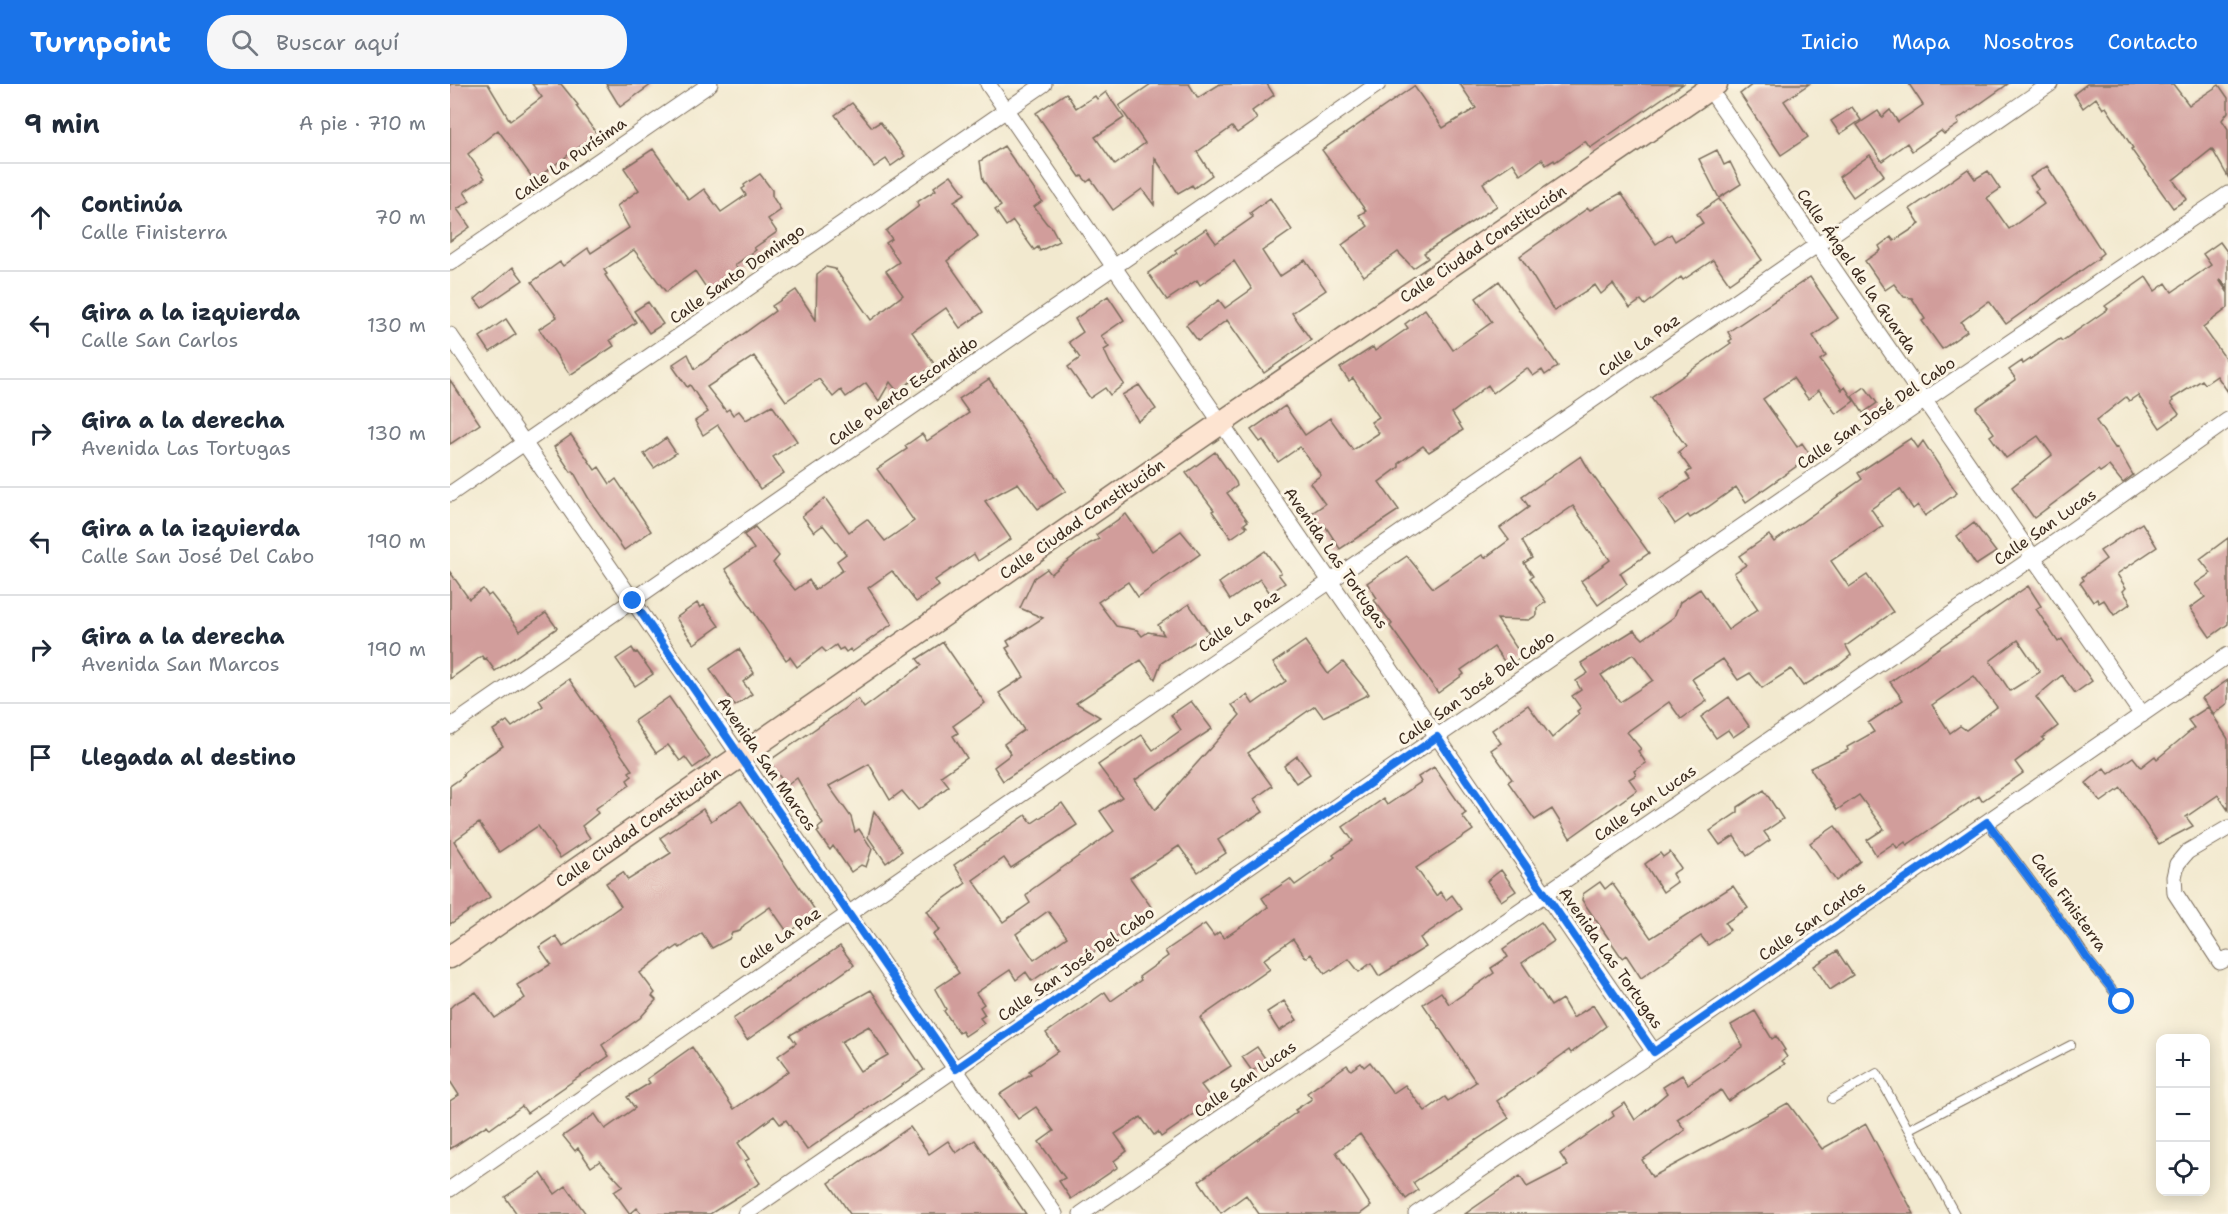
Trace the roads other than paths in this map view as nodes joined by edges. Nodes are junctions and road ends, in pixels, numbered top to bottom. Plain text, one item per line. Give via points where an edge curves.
1 (710, 84) edge
2 (988, 84) edge
3 (1044, 84) edge
4 (1378, 84) edge
5 (2050, 84) edge
6 (1710, 86) edge
7 (1006, 110) junction
8 (2228, 194) edge
9 (1817, 244) junction
10 (450, 263) edge
11 (1113, 266) junction
12 (450, 335) edge
13 (1925, 400) junction
14 (2228, 420) edge
15 (1221, 423) junction
16 (524, 442) junction
17 (450, 494) edge
18 (2034, 557) junction
19 (1330, 581) junction
20 (633, 601) junction
21 (2228, 656) edge
22 (2142, 714) junction
23 (450, 727) edge
24 (1437, 737) junction
25 (740, 756) junction
26 (1987, 822) junction
27 (2228, 828) edge
28 (1545, 894) junction
29 (848, 913) junction
30 (450, 957) edge
31 (2228, 958) edge
32 (2122, 1002) dead end
33 (2071, 1045) dead end
34 (1654, 1052) junction
35 (956, 1069) junction
36 (1832, 1099) dead end
37 (1909, 1129) junction
38 (450, 1189) edge
39 (746, 1214) edge
40 (1055, 1214) edge
41 (1081, 1214) edge
42 (1416, 1214) edge
43 (1955, 1214) edge

1 - 10 street, Calle La Purísima
2 - 7 street, Avenida Las Tortugas
3 - 7 street, Calle Santo Domingo
4 - 11 street, Calle Puerto Escondido
5 - 9 street, Calle La Paz
6 - 9 street, Calle Ángel de la Guarda
6 - 15 street, Calle Ciudad Constitución
7 - 11 street, Avenida Las Tortugas
7 - 16 street, Calle Santo Domingo
8 - 13 street, Calle San José Del Cabo
9 - 13 street, Calle Ángel de la Guarda
9 - 19 street, Calle La Paz
11 - 15 street, Avenida Las Tortugas
11 - 20 street, Calle Puerto Escondido
12 - 16 street, Avenida San Marcos
13 - 18 street, Calle Ángel de la Guarda
13 - 24 street, Calle San José Del Cabo
14 - 18 street, Calle San Lucas
15 - 19 street, Avenida Las Tortugas
15 - 25 street, Calle Ciudad Constitución
16 - 17 street, Calle Santo Domingo
16 - 20 street, Avenida San Marcos
18 - 22 street, Calle Ángel de la Guarda
18 - 28 street, Calle San Lucas
19 - 24 street, Avenida Las Tortugas
19 - 29 street, Calle La Paz
20 - 23 street, Calle Puerto Escondido
20 - 25 street, Avenida San Marcos
21 - 22 street, Calle San Carlos
22 - 26 street, Calle San Carlos
24 - 28 street, Avenida Las Tortugas
24 - 35 street, Calle San José Del Cabo
25 - 29 street, Avenida San Marcos
25 - 30 street, Calle Ciudad Constitución
26 - 32 lane, Calle Finisterra
26 - 34 street, Calle San Carlos
27 - 31 street via 2187,852 2177,864 2174,877 2175,893 2220,963
28 - 34 street, Avenida Las Tortugas
28 - 41 street, Calle San Lucas
29 - 35 street, Avenida San Marcos
29 - 38 street, Calle La Paz
33 - 37 lane
34 - 42 street, Calle San Carlos
35 - 39 street, Calle San José Del Cabo
35 - 40 street, Avenida San Marcos
36 - 37 lane via 1877,1072
37 - 43 lane

